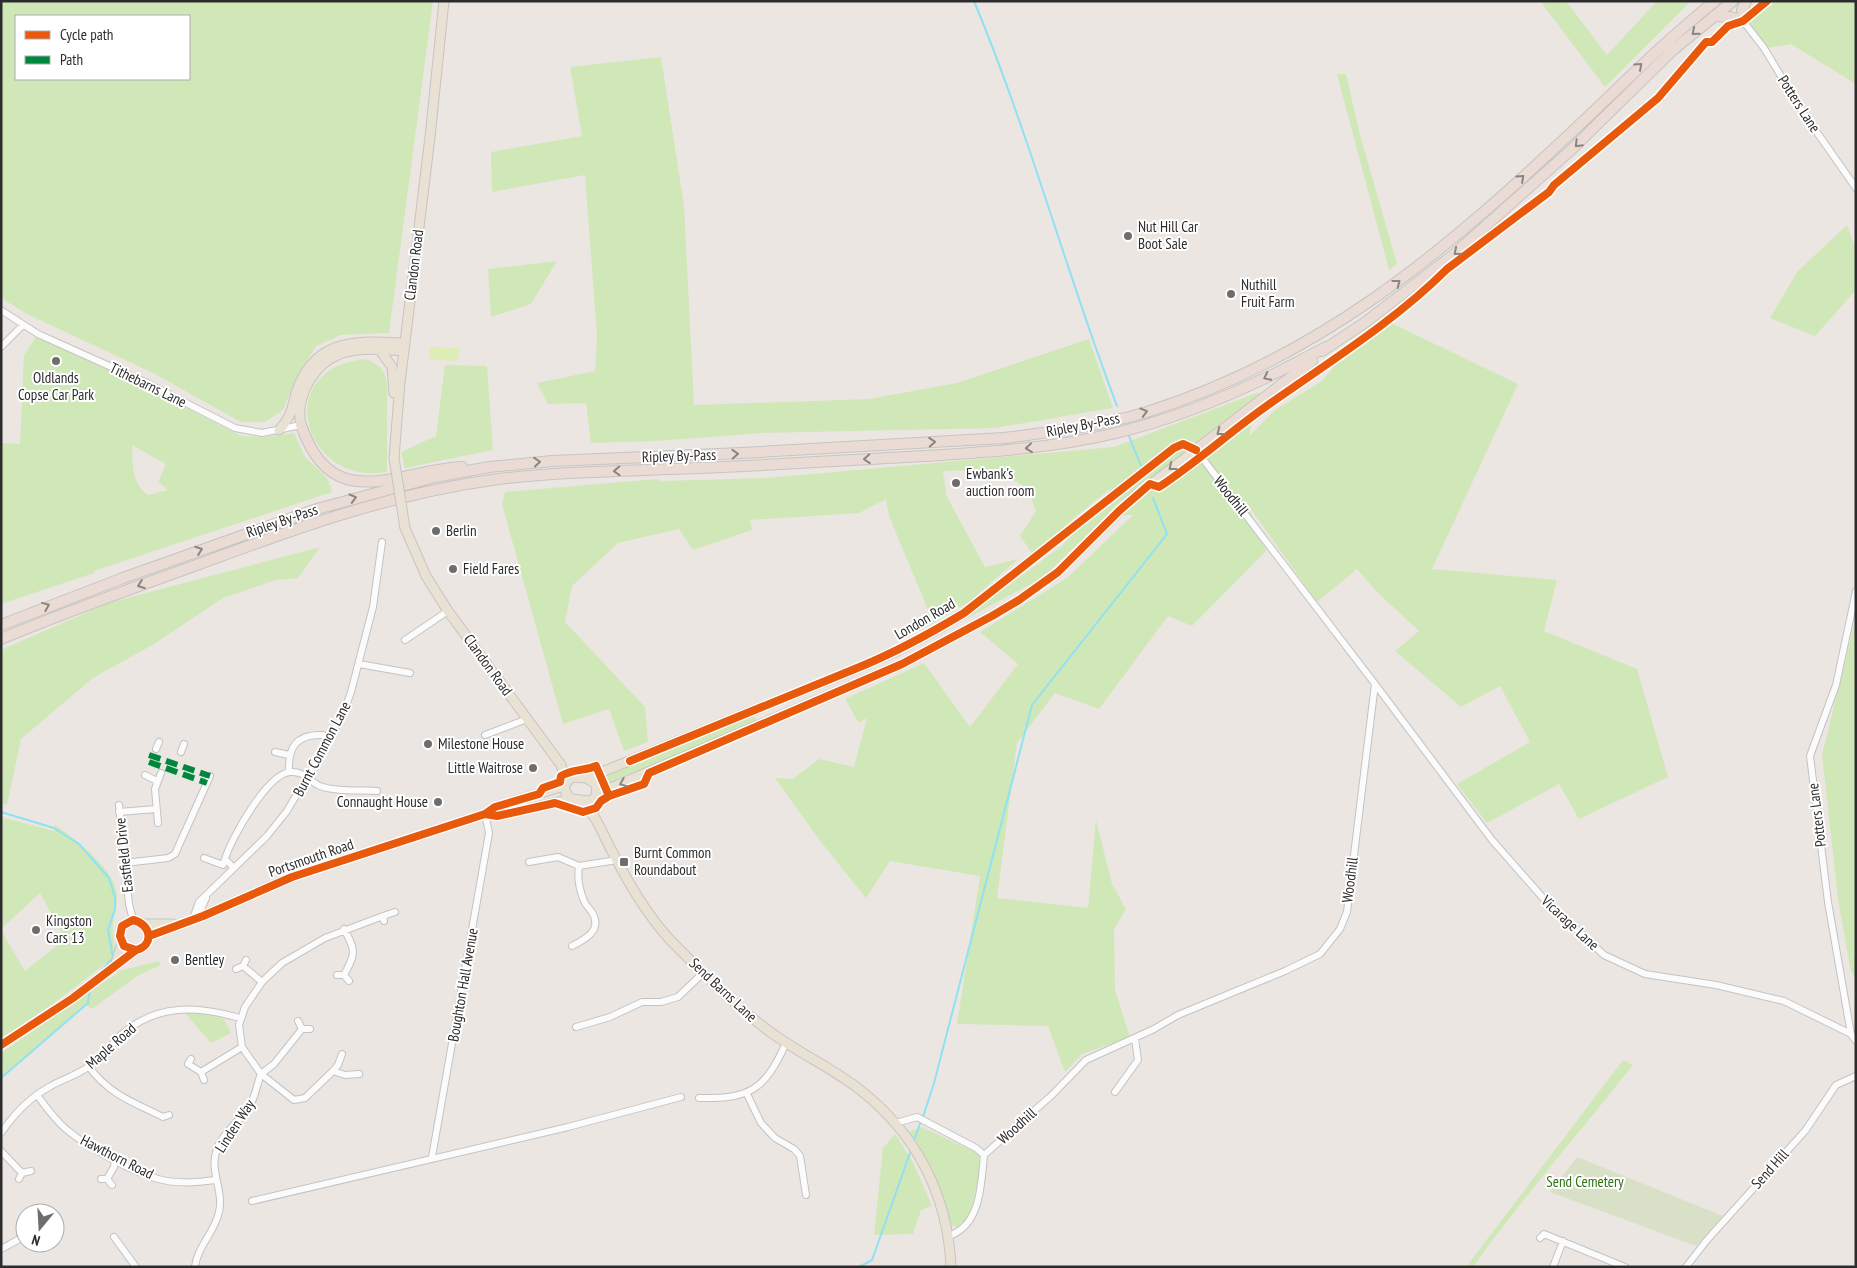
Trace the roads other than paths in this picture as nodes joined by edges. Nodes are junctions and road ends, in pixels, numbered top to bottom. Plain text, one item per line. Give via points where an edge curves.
1 (444, 1) edge
2 (1715, 1) edge
3 (1733, 1) edge
4 (1746, 1) edge
5 (1714, 16) junction
6 (1743, 21) junction
7 (1856, 188) edge
8 (1, 310) edge
9 (22, 325) junction
10 (1, 347) edge
11 (404, 347) junction
12 (1326, 347) junction
13 (379, 349) junction
14 (397, 413) junction
15 (300, 425) junction
16 (279, 430) junction
17 (1196, 450) junction
18 (1186, 456) junction
19 (1203, 462) junction
20 (489, 467) junction
21 (382, 542) dead end
22 (1856, 591) edge
23 (448, 611) junction
24 (1, 625) edge
25 (1, 639) edge
26 (405, 640) dead end
27 (359, 664) junction
28 (410, 673) dead end
29 (1375, 684) junction
30 (527, 719) junction
31 (323, 734) dead end
32 (485, 735) dead end
33 (184, 744) dead end
34 (181, 752) dead end
35 (275, 752) dead end
36 (289, 755) junction
37 (563, 768) junction
38 (288, 772) junction
39 (161, 773) dead end
40 (145, 775) dead end
41 (210, 776) dead end
42 (576, 776) junction
43 (309, 777) junction
44 (587, 778) junction
45 (157, 780) junction
46 (565, 783) junction
47 (363, 790) junction
48 (377, 791) dead end
49 (595, 797) junction
50 (362, 799) dead end
51 (576, 800) junction
52 (156, 809) junction
53 (484, 814) junction
54 (594, 816) junction
55 (158, 823) dead end
56 (204, 858) dead end
57 (225, 859) junction
58 (617, 860) junction
59 (529, 862) dead end
60 (125, 863) junction
61 (579, 866) junction
62 (234, 868) junction
63 (208, 895) junction
64 (395, 912) dead end
65 (203, 916) junction
66 (130, 921) junction
67 (192, 921) junction
68 (144, 924) junction
69 (176, 924) junction
70 (344, 929) junction
71 (149, 936) junction
72 (122, 943) junction
73 (572, 946) dead end
74 (136, 950) junction
75 (115, 967) junction
76 (236, 969) dead end
77 (703, 973) junction
78 (349, 981) dead end
79 (262, 982) junction
80 (240, 1018) junction
81 (298, 1021) dead end
82 (576, 1026) dead end
83 (302, 1028) junction
84 (310, 1029) dead end
85 (1851, 1034) junction
86 (1135, 1039) junction
87 (1856, 1041) edge
88 (786, 1043) junction
89 (1, 1045) edge
90 (242, 1047) junction
91 (342, 1054) dead end
92 (191, 1059) dead end
93 (89, 1067) junction
94 (333, 1071) junction
95 (201, 1072) junction
96 (261, 1074) junction
97 (359, 1074) dead end
98 (1856, 1076) edge
99 (204, 1080) dead end
100 (1115, 1092) dead end
101 (747, 1094) junction
102 (37, 1095) junction
103 (680, 1097) dead end
104 (700, 1098) dead end
105 (896, 1123) junction
106 (161, 1126) dead end
107 (1, 1133) edge
108 (1, 1151) edge
109 (984, 1155) junction
110 (432, 1157) junction
111 (115, 1159) junction
112 (31, 1171) dead end
113 (215, 1180) junction
114 (112, 1185) dead end
115 (806, 1195) dead end
116 (252, 1201) dead end
117 (949, 1236) junction
118 (114, 1237) dead end
119 (1540, 1238) dead end
120 (15, 1241) edge
121 (1563, 1241) junction
122 (1, 1249) edge
123 (136, 1267) edge
124 (195, 1267) edge
125 (951, 1267) edge
126 (1553, 1267) edge
127 (1625, 1267) edge
128 (1686, 1267) edge

1 - 11 main road, Clandon Road
20 -> 2 highway, Ripley By-Pass via 1004,438 1076,428 1146,412 1197,395 1300,347 1400,280 1483,212 1657,49
3 - 5 highway
4 - 6 highway via 1742,10
5 - 6 highway
5 -> 12 highway via 1673,50 1571,150 1474,238 1415,286
6 - 7 street, Potters Lane
8 - 9 street, Tithebarns Lane
9 - 10 street
9 - 16 street, Tithebarns Lane via 235,428 262,433
11 - 13 main road
11 - 14 main road, Clandon Road
11 - 16 main road via 353,342 323,354 306,369 293,411
12 -> 17 highway
12 -> 25 highway, Ripley By-Pass via 1197,408 1116,433 1043,447 544,475 490,480 437,490 353,512 257,543 65,612
13 - 14 main road via 392,367
13 - 15 main road via 339,353 317,369 302,396
14 - 23 main road, Clandon Road, bridge via 394,458 405,530 426,576
15 - 16 street, Tithebarns Lane
15 - 20 highway via 315,457 334,474 349,480 376,482 446,468
17 - 18 main road, London Road
17 - 19 street, Woodhill
17 - 44 main road, London Road via 1183,444 1174,448 964,613 912,643
18 - 19 street, Woodhill
18 -> 49 main road, London Road via 1135,496 1058,572 992,616 902,664
19 - 29 street, Woodhill
24 -> 20 highway, Ripley By-Pass via 317,508 383,489
21 - 27 street, Burnt Common Lane via 373,607
22 - 85 street, Potters Lane via 1836,685 1810,756 1828,902
23 - 26 street
23 - 30 main road, Clandon Road
27 - 28 street
27 - 43 street, Burnt Common Lane via 342,718
29 - 85 street, Vicarage Lane via 1492,840 1543,898 1604,955 1645,974 1716,985 1784,1001
29 - 86 street, Woodhill via 1346,912 1340,929 1320,954 1178,1015
30 - 32 street
30 - 37 main road, Clandon Road
31 - 36 street via 299,740
33 - 34 street
35 - 36 street
36 - 38 street
37 - 42 main road, Clandon Road
37 - 46 main road, Clandon Road
38 - 43 street
38 - 57 street via 277,778 258,802 230,843
39 - 45 street
40 - 45 street
41 - 60 street via 175,854 168,858
42 - 44 main road
42 - 46 main road
43 - 47 street via 328,788
43 - 62 street, Burnt Common Lane via 277,824
44 - 49 main road via 597,785
45 - 52 street
46 - 51 main road via 566,793
46 - 53 main road, Portsmouth Road via 495,807
47 - 48 street
47 - 50 street
49 - 51 main road
49 - 54 main road, Send Barns Lane
51 - 53 main road, Portsmouth Road via 496,816
51 - 54 main road, Send Barns Lane
52 - 55 street
52 - 60 street, Eastfield Drive via 119,808
53 - 65 main road, Portsmouth Road via 292,877
53 - 110 street, Boughton Hall Avenue via 490,833
54 - 58 main road, Send Barns Lane
56 - 57 street via 223,865
57 - 62 street
58 - 61 street
58 - 77 main road, Send Barns Lane via 650,915
59 - 61 street via 558,857
60 - 66 street, Eastfield Drive
61 - 73 street via 580,892 594,915 595,924 592,934
62 - 63 street, Burnt Common Lane
63 - 65 street via 201,909
63 - 67 street, Burnt Common Lane via 196,906
64 - 70 street via 383,919
65 - 67 main road, Portsmouth Road
66 - 68 main road, Portsmouth Road
66 - 72 main road via 120,931
67 - 69 main road, Portsmouth Road
68 - 69 main road, Portsmouth Road
68 - 71 main road
69 - 71 main road, Portsmouth Road
70 - 78 street via 352,942 354,959 340,975
70 - 79 street via 294,956
71 - 74 main road, Portsmouth Road via 144,946
72 - 74 main road
72 - 75 main road
74 - 75 main road, Portsmouth Road
75 - 89 main road, Portsmouth Road
76 - 79 street via 245,963
77 - 82 street via 678,997 661,1002 642,1002 610,1017
77 - 88 main road, Send Barns Lane
79 - 80 street
80 - 90 street
80 - 93 street, Maple Road via 199,1008 178,1008 158,1013 129,1029
81 - 83 street
83 - 84 street
83 - 96 street via 274,1064
85 - 87 street, Potters Lane
86 - 100 street via 1138,1060
86 - 109 street, Woodhill via 1086,1060
88 - 101 street via 775,1067
88 - 105 main road, Send Barns Lane via 858,1088
90 - 95 street
90 - 96 street
91 - 94 street
92 - 95 street via 188,1064
93 - 102 street, Maple Road
93 - 106 street via 108,1088 166,1116
94 - 96 street via 305,1098 294,1100
94 - 97 street via 345,1075
95 - 99 street
96 - 113 street, Linden Way via 258,1091 248,1109 216,1152
98 - 128 street, Send Hill via 1836,1085 1805,1131
101 - 104 street
101 - 115 street via 761,1123 800,1156
102 - 107 street, Maple Road
102 - 111 street, Hawthorn Road via 66,1129
103 - 110 street via 568,1127
105 - 109 street via 918,1118
105 - 117 main road, Send Barns Lane via 913,1144 938,1193
108 - 112 street via 20,1176
109 - 117 street via 980,1188 971,1220 961,1232
110 - 116 street
111 - 113 street, Hawthorn Road via 157,1178 179,1182
111 - 114 street via 114,1167 104,1179
113 - 124 street, Linden Way via 221,1200 219,1213 196,1257
117 - 125 main road, Send Barns Lane
118 - 123 street
119 - 121 street via 1544,1234
120 - 122 street
121 - 126 street
121 - 127 street

